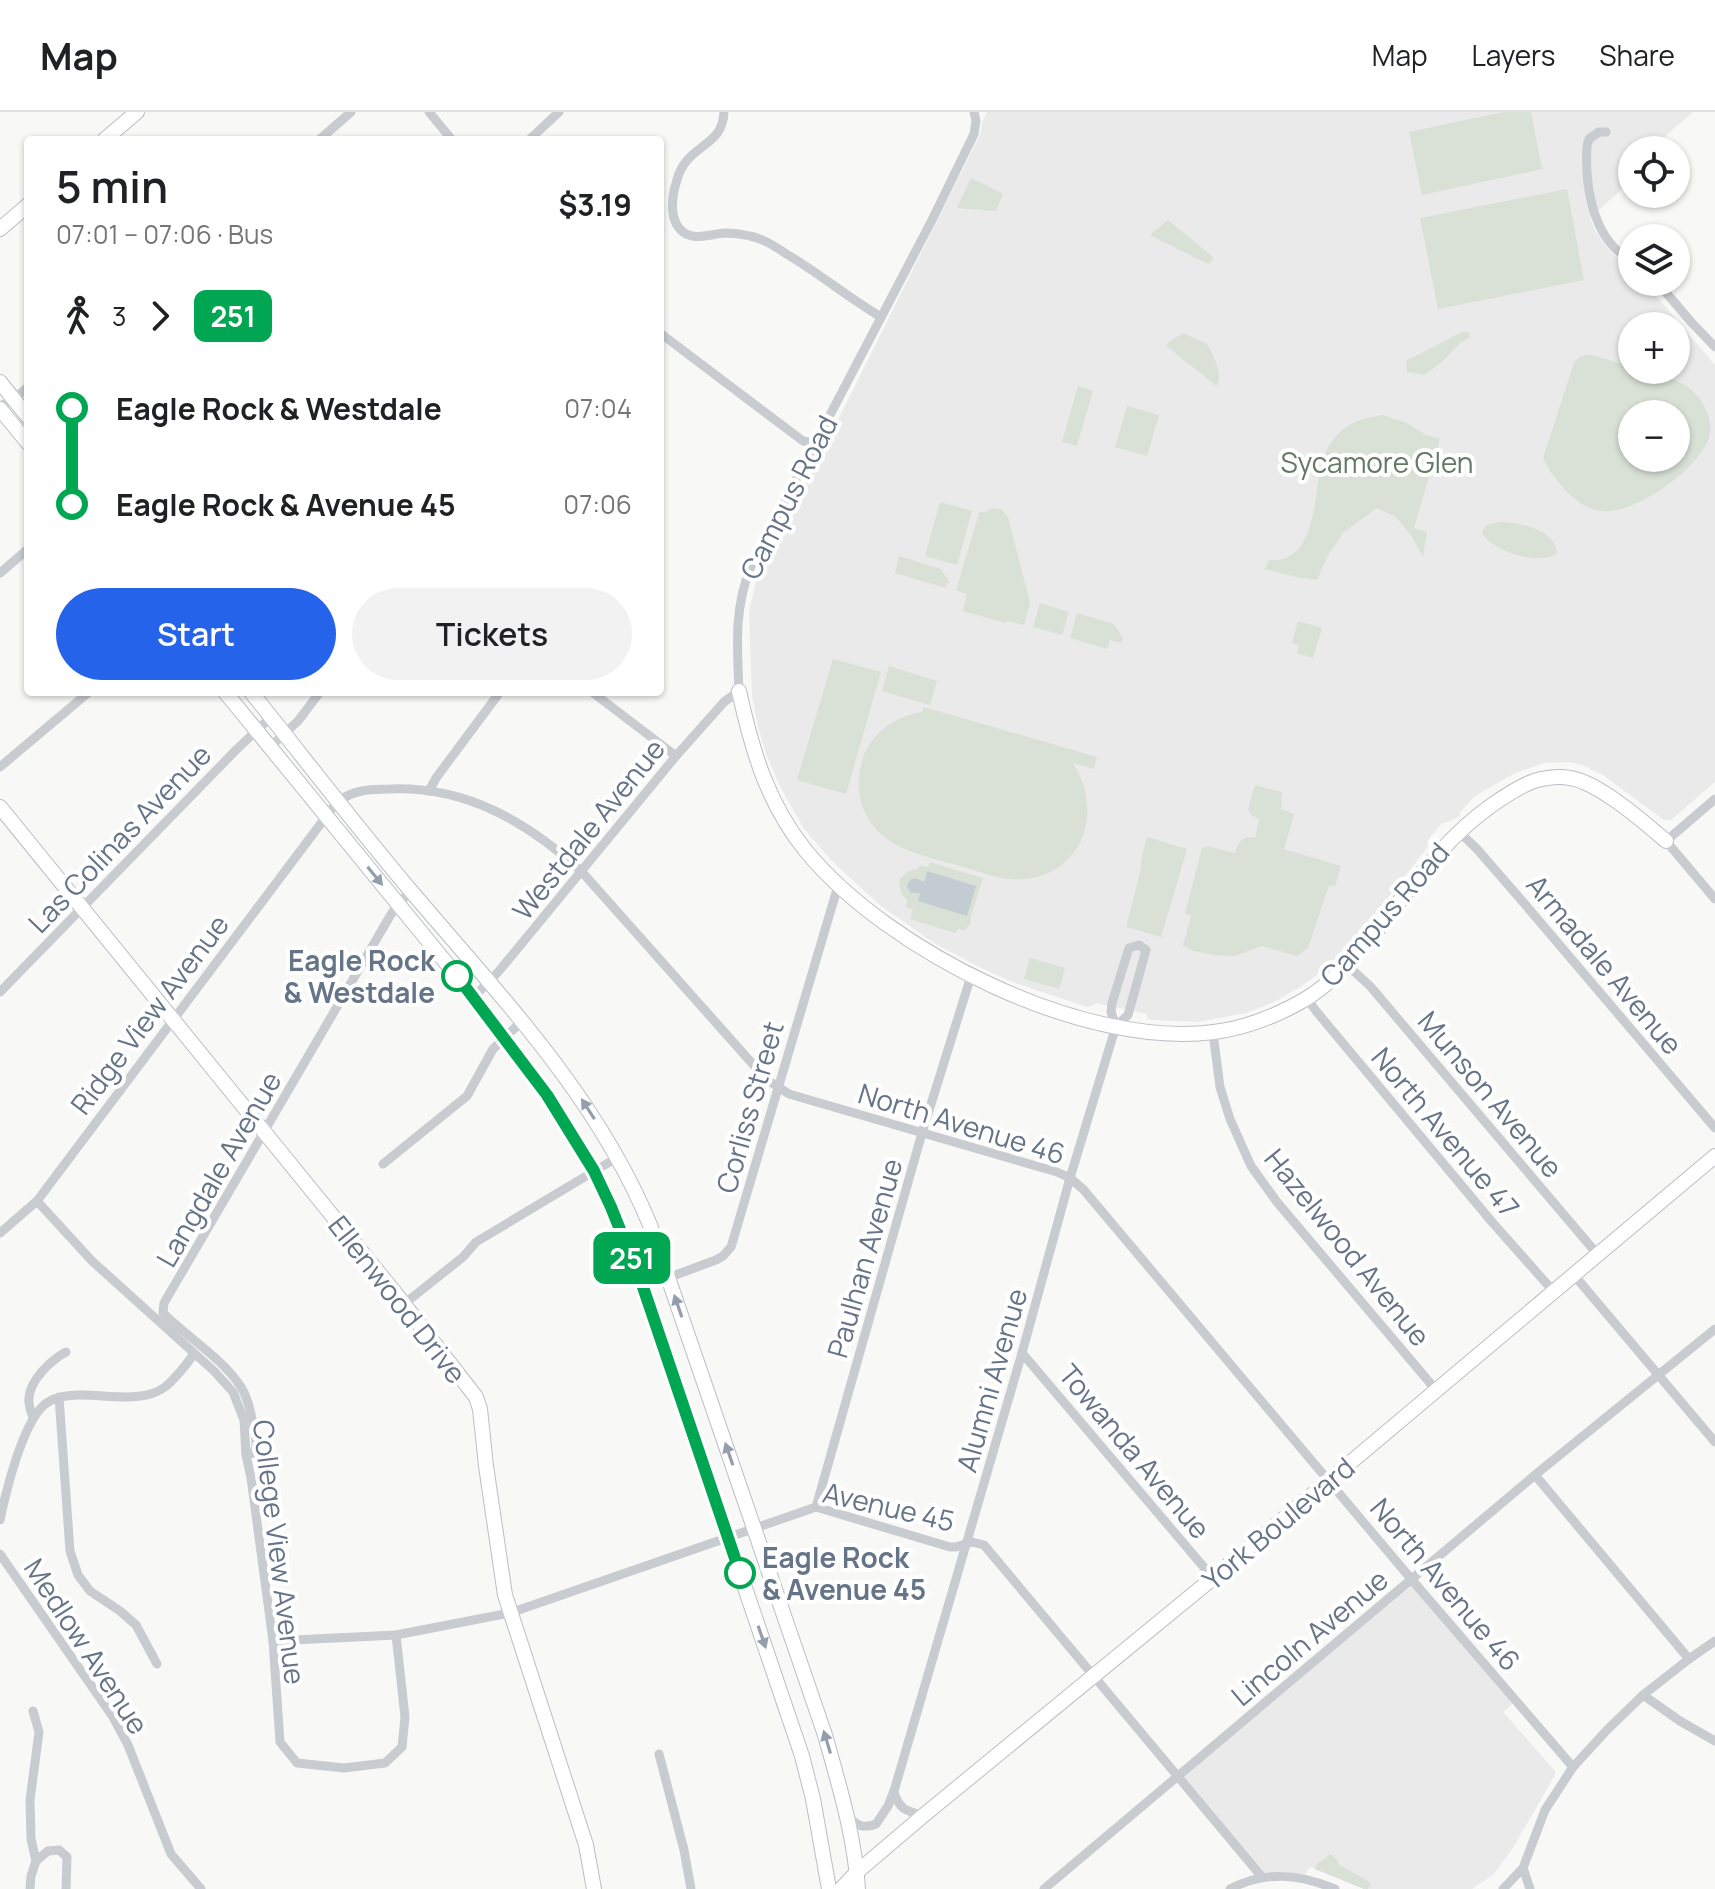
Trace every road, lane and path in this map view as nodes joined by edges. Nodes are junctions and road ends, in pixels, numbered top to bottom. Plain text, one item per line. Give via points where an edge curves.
1 (137, 112) edge
2 (351, 112) edge
3 (429, 112) edge
4 (559, 112) edge
5 (724, 112) edge
6 (974, 112) edge
7 (1606, 132) dead end
8 (109, 136) edge
9 (324, 136) edge
10 (449, 136) edge
11 (533, 136) edge
12 (24, 208) edge
13 (0, 229) edge
14 (1618, 251) edge
15 (1669, 296) edge
16 (881, 317) junction
17 (664, 336) edge
18 (1715, 347) edge
19 (0, 382) edge
20 (24, 390) edge
21 (5, 405) edge
22 (24, 415) edge
23 (24, 436) edge
24 (815, 443) junction
25 (24, 552) edge
26 (0, 573) edge
27 (739, 691) junction
28 (84, 696) edge
29 (228, 696) edge
30 (254, 696) edge
31 (317, 696) edge
32 (497, 696) edge
33 (597, 696) edge
34 (271, 717) junction
35 (256, 731) junction
36 (285, 735) junction
37 (269, 748) junction
38 (676, 756) junction
39 (0, 767) edge
40 (429, 791) junction
41 (1715, 799) edge
42 (337, 802) junction
43 (0, 807) edge
44 (326, 815) junction
45 (1458, 831) junction
46 (1666, 841) junction
47 (582, 872) junction
48 (838, 886) junction
49 (411, 891) junction
50 (1715, 899) edge
51 (398, 904) junction
52 (82, 908) junction
53 (1347, 965) junction
54 (971, 976) junction
55 (490, 982) junction
56 (0, 992) edge
57 (474, 997) junction
58 (1307, 998) junction
59 (173, 1020) junction
60 (522, 1021) junction
61 (1116, 1026) junction
62 (1213, 1033) junction
63 (504, 1038) junction
64 (778, 1087) junction
65 (1715, 1128) edge
66 (265, 1132) junction
67 (922, 1133) junction
68 (1715, 1156) edge
69 (618, 1157) junction
70 (383, 1164) dead end
71 (594, 1171) junction
72 (1070, 1178) junction
73 (37, 1201) junction
74 (0, 1233) edge
75 (1598, 1255) junction
76 (1574, 1275) junction
77 (668, 1277) junction
78 (643, 1287) junction
79 (1554, 1292) junction
80 (404, 1304) junction
81 (1715, 1329) edge
82 (66, 1352) dead end
83 (1022, 1353) junction
84 (194, 1354) junction
85 (1659, 1376) junction
86 (1436, 1390) junction
87 (59, 1397) junction
88 (33, 1418) junction
89 (1715, 1442) edge
90 (246, 1455) junction
91 (1535, 1475) junction
92 (1330, 1480) junction
93 (816, 1507) junction
94 (0, 1520) edge
95 (755, 1528) junction
96 (728, 1537) junction
97 (967, 1543) junction
98 (0, 1554) edge
99 (1213, 1578) junction
100 (1412, 1580) junction
101 (510, 1613) junction
102 (396, 1635) junction
103 (273, 1641) junction
104 (1715, 1641) edge
105 (1689, 1659) junction
106 (157, 1664) dead end
107 (1095, 1676) junction
108 (1643, 1695) junction
109 (33, 1711) dead end
110 (1715, 1741) edge
111 (659, 1754) dead end
112 (1573, 1767) junction
113 (1178, 1776) junction
114 (838, 1781) junction
115 (811, 1790) junction
116 (894, 1791) junction
117 (843, 1801) junction
118 (924, 1815) junction
119 (36, 1861) junction
120 (1523, 1868) junction
121 (857, 1872) junction
122 (1262, 1877) junction
123 (30, 1889) edge
124 (66, 1889) edge
125 (201, 1889) edge
126 (594, 1889) edge
127 (691, 1889) edge
128 (829, 1889) edge
129 (841, 1889) edge
130 (858, 1889) edge
131 (1044, 1889) edge
132 (1230, 1889) edge
133 (1335, 1889) edge
134 (1503, 1889) edge
135 (1530, 1889) edge

1 - 8 main road
2 - 9 street
3 - 10 street
4 - 11 street
5 - 16 street via 716,136 680,168 672,208 679,228 695,237 735,234 762,239
6 - 16 street, Campus Road via 974,134
7 - 14 street via 1589,139 1587,146 1590,194 1603,232
12 - 13 main road
15 - 18 street
16 - 24 street, Campus Road
17 - 24 street via 803,441
19 - 21 main road
20 - 21 street
21 - 22 main road
21 - 23 main road
24 - 27 street, Campus Road via 743,585 737,623
25 - 26 street
27 - 38 street, Westdale Avenue
27 - 48 main road, Campus Road via 755,759 776,807
28 - 39 street
29 - 35 main road
30 - 34 main road
31 - 36 street
32 - 40 street
33 - 38 street
34 - 35 street, Las Colinas Avenue
34 - 36 main road
35 - 37 main road
35 - 52 street, Las Colinas Avenue
36 - 37 street
36 - 42 main road
37 - 44 main road
38 - 47 street, Westdale Avenue
40 - 42 street, North Avenue 46 via 374,789 347,794
40 - 47 street, North Avenue 46 via 511,818
41 - 46 street
42 - 44 street, Ridge View Avenue
42 - 49 main road
43 - 52 main road, Ellenwood Drive
44 -> 51 main road
44 - 59 street, Ridge View Avenue
45 - 46 main road, Campus Road via 1503,797 1555,777 1598,790
45 - 53 main road, Campus Road
45 - 65 street, Armadale Avenue
46 - 50 street, Campus Road
47 - 55 street, Westdale Avenue
47 - 64 street, North Avenue 46
48 - 54 main road, Campus Road via 917,945
48 - 64 street, Corliss Street
49 - 51 street, Langdale Avenue
49 - 55 main road
51 - 57 main road
51 - 66 street, Langdale Avenue
52 - 56 street, Las Colinas Avenue
52 - 59 main road, Ellenwood Drive
53 - 58 main road, Campus Road
53 - 75 street, Munson Avenue
54 - 61 main road, Campus Road via 1034,1003
54 - 67 street, Paulhan Avenue
55 - 57 street, Westdale Avenue
55 - 60 main road
57 - 63 main road
58 - 62 main road, Campus Road via 1259,1021
58 - 79 street, North Avenue 47
59 - 66 main road, Ellenwood Drive
59 - 73 street, Ridge View Avenue
60 - 63 street
69 -> 60 main road
61 - 61 street, Alumni Avenue via 1128,1015 1146,950 1139,945 1129,948 1112,1003
61 - 62 main road, Campus Road
61 - 72 street, Alumni Avenue
62 - 86 street, Hazelwood Avenue via 1220,1087 1251,1166
63 - 70 street via 467,1096
63 - 71 main road
64 - 67 street, North Avenue 46
64 - 77 street, Corliss Street via 731,1247 716,1260
66 - 80 main road, Ellenwood Drive
66 - 90 street, Langdale Avenue via 164,1303 163,1313 242,1389 256,1442 254,1453
67 - 72 street, North Avenue 46
67 - 93 street, Paulhan Avenue
68 - 75 main road, York Boulevard
69 - 71 street
69 - 77 main road
71 - 78 main road
71 - 80 street via 476,1242
72 - 83 street, Alumni Avenue
72 - 92 street, North Avenue 46
73 - 74 street, Ridge View Avenue
73 - 84 street, College View Avenue via 92,1261
75 - 76 main road, York Boulevard
76 - 79 main road, York Boulevard
76 - 85 street
77 - 78 street, Corliss Street
95 -> 77 main road
78 - 96 main road
79 - 86 main road, York Boulevard
80 - 101 main road, Ellenwood Drive via 476,1397
81 - 85 street, Lincoln Avenue
82 - 88 street via 30,1389
83 - 97 street, Alumni Avenue
83 - 99 street, Towanda Avenue
84 - 87 street via 164,1387 150,1394
84 - 90 street, College View Avenue via 233,1392 244,1420
85 - 89 street
85 - 91 street, Lincoln Avenue
86 - 92 main road, York Boulevard
87 - 88 street
87 - 106 street via 70,1551 78,1575 90,1591 136,1625
88 - 94 street
90 - 103 street, College View Avenue
91 - 100 street, Lincoln Avenue
91 - 105 street
92 - 99 main road, York Boulevard
92 - 100 street, North Avenue 46
93 - 95 street, Avenue 45
93 - 97 street, Avenue 45 via 950,1547
95 - 96 street, Avenue 45
114 -> 95 main road
96 - 101 street, Avenue 45
96 -> 115 main road
97 - 107 street, Avenue 45 via 984,1545
97 - 116 street, Alumni Avenue
98 - 125 street, Medlow Avenue via 113,1717 171,1854
99 - 107 main road, York Boulevard
100 - 112 street, North Avenue 46
100 - 113 street, Lincoln Avenue
101 - 102 street, Avenue 45
101 - 126 main road, Ellenwood Drive via 586,1845
102 - 103 street, Avenue 45
102 - 103 street, College View Avenue via 405,1717 402,1747 385,1763 344,1768 297,1763 280,1742
104 - 105 street
105 - 108 street
107 - 113 street, Avenue 45
107 - 118 main road, York Boulevard
108 - 110 street
108 - 112 street
109 - 119 street via 39,1732 30,1800
111 - 127 street
112 - 120 street via 1545,1810
113 - 122 street, Avenue 45
113 - 131 street, Lincoln Avenue
114 - 115 main road
114 - 117 main road
115 - 128 main road
116 - 117 street, Alumni Avenue via 881,1819 871,1827 857,1825
116 - 118 street via 904,1810
117 - 121 main road
118 - 121 main road, York Boulevard
119 - 123 street
119 - 124 street via 48,1851 59,1850 67,1857
120 - 134 street
120 - 135 street
121 - 129 main road, York Boulevard
121 - 130 main road
122 - 132 street
122 - 133 street via 1296,1877

